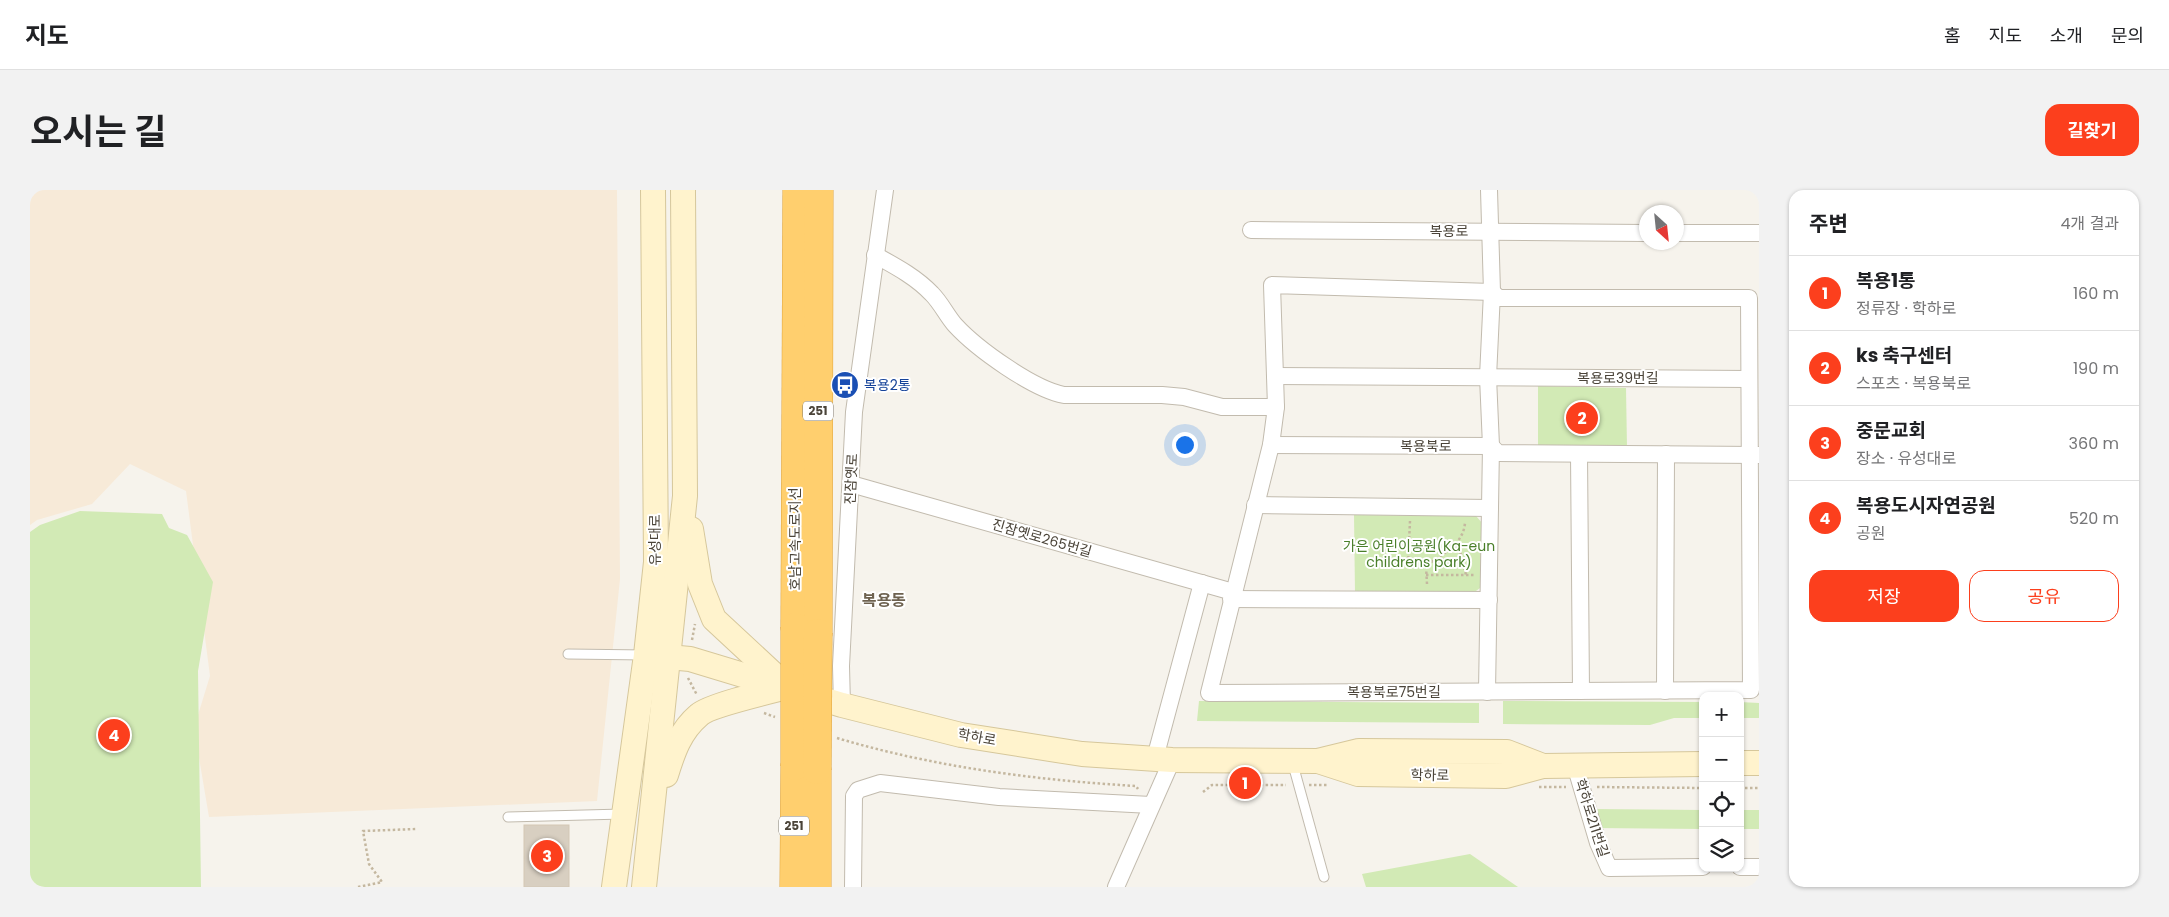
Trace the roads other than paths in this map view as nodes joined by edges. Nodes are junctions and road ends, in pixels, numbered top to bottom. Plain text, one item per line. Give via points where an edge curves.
1 (683, 190) edge
2 (690, 190) edge
3 (797, 190) edge
4 (819, 190) edge
5 (885, 190) edge
6 (1489, 190) edge
7 (651, 195) edge
8 (1251, 230) dead end
9 (1489, 232) junction
10 (1639, 233) edge
11 (1684, 233) edge
12 (683, 234) junction
13 (1759, 234) edge
14 (875, 255) junction
15 (1492, 292) junction
16 (1275, 376) junction
17 (1488, 377) junction
18 (1749, 378) junction
19 (1276, 407) junction
20 (1270, 445) junction
21 (1491, 446) junction
22 (1579, 454) junction
23 (1666, 454) junction
24 (1754, 455) edge
25 (851, 484) junction
26 (685, 496) junction
27 (1254, 505) junction
28 (1490, 508) junction
29 (1202, 583) junction
30 (1232, 595) junction
31 (1489, 600) junction
32 (806, 630) junction
33 (568, 654) dead end
34 (646, 656) junction
35 (670, 658) junction
36 (787, 687) junction
37 (1665, 691) junction
38 (1487, 692) junction
39 (1581, 692) junction
40 (842, 705) junction
41 (1163, 759) junction
42 (1292, 761) junction
43 (1744, 763) edge
44 (1759, 763) edge
45 (1699, 764) edge
46 (1575, 765) junction
47 (806, 768) junction
48 (1146, 799) junction
49 (626, 814) junction
50 (508, 817) dead end
51 (651, 834) junction
52 (1744, 867) edge
53 (1759, 867) edge
54 (1699, 868) edge
55 (1324, 877) dead end
56 (614, 887) edge
57 (644, 887) edge
58 (794, 887) edge
59 (817, 887) edge
60 (853, 887) edge
61 (1116, 887) edge

1 - 12 street, 유성대로
2 - 12 street
3 - 32 highway, 호남고속도로지선 / 251
4 - 32 highway, 호남고속도로지선 / 251
5 - 14 street, 진잠옛로
6 - 9 street
7 - 34 street, 유성대로 via 656,562
8 - 9 street, 복용로
9 - 10 street, 복용로
9 - 15 street
11 - 13 street
12 - 26 street, 유성대로
14 - 19 street via 905,272 932,294 955,325 976,345 1050,392 1064,395 1162,395 1222,407
14 - 25 street, 진잠옛로 via 854,412
15 - 16 street via 1272,285
15 - 17 street
15 - 18 street via 1499,298 1749,298
16 - 17 street, 복용로39번길
16 - 19 street
17 - 18 street, 복용로39번길
17 - 21 street
18 - 24 street
19 - 20 street
20 - 21 street, 복용북로
20 - 27 street
21 - 22 street, 복용북로 via 1498,453
21 - 28 street
22 - 23 street, 복용북로
22 - 39 street
23 - 24 street, 복용북로
23 - 37 street
24 - 37 street, 복용북로75번길 via 1752,690
25 - 29 street, 진잠옛로265번길
25 - 40 street, 진잠옛로 via 841,666
26 - 35 street, 유성대로
26 - 36 street via 700,584 714,619
27 - 28 street
27 - 30 street
28 - 31 street
29 - 30 street, 진잠옛로265번길
29 - 41 street
30 - 31 street
30 - 38 street, 복용북로75번길 via 1210,692
31 - 38 street
32 - 47 highway, 호남고속도로지선 / 251, bridge
33 - 34 lane
34 - 35 street, 학하로
34 - 49 street, 유성대로
35 - 36 street, 학하로 via 690,659
35 - 51 street, 유성대로
36 - 40 street, 학하로
36 - 51 street via 700,713 684,730 675,748
37 - 39 street, 복용북로75번길
38 - 39 street, 복용북로75번길
40 - 41 street, 학하로 via 961,736 1082,754
41 - 42 street, 학하로
41 - 48 street
42 - 46 street, 학하로 via 1318,761 1359,751 1507,752 1543,766
42 - 55 lane
43 - 44 street
45 - 46 street, 학하로
46 - 54 street, 학하로211번길 via 1598,843 1609,868
47 - 58 highway, 호남고속도로지선 / 251
47 - 59 highway, 호남고속도로지선 / 251
48 - 60 street via 999,798 900,784 868,785 854,796
48 - 61 street
49 - 50 lane
49 - 56 street, 유성대로
51 - 57 street, 유성대로
52 - 53 street

